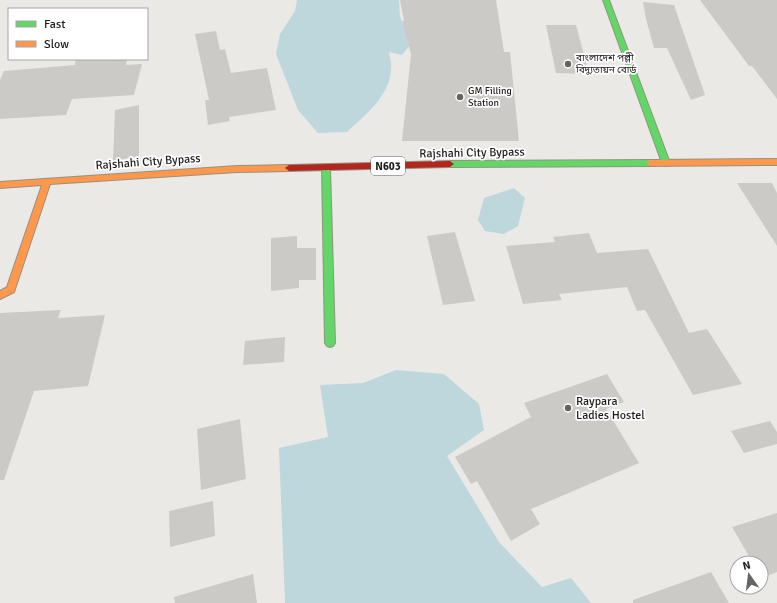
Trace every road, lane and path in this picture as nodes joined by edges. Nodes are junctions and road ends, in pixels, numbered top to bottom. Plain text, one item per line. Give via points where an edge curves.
1 (606, 0) edge
2 (777, 162) edge
3 (666, 163) junction
4 (326, 167) junction
5 (47, 181) junction
6 (0, 184) edge
7 (0, 294) edge
8 (330, 343) dead end

1 - 3 main road
2 - 3 main road, Rajshahi City Bypass / N603
3 - 4 main road, Rajshahi City Bypass / N603
4 - 5 main road, Rajshahi City Bypass / N603 via 237,168
4 - 8 main road
5 - 6 main road, Rajshahi City Bypass / N603
5 - 7 main road via 11,289

